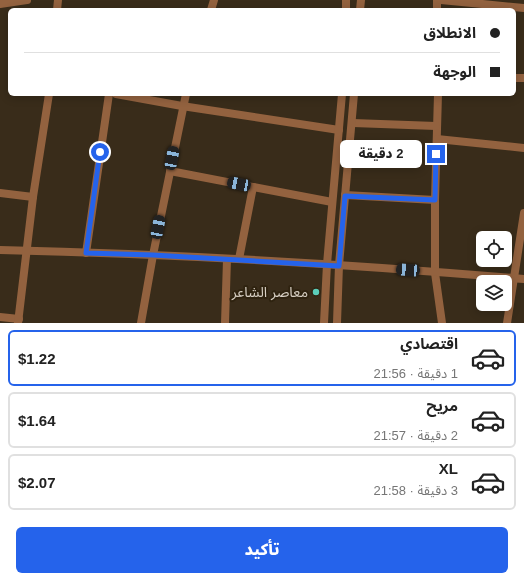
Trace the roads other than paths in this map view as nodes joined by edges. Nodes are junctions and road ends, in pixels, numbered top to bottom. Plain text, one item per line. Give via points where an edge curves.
1 (27, 0) edge
2 (441, 0) edge
3 (0, 4) edge
4 (524, 8) edge
5 (49, 96) edge
6 (109, 96) edge
7 (127, 96) edge
8 (185, 96) edge
9 (342, 96) edge
10 (354, 96) edge
11 (438, 96) edge
12 (182, 106) junction
13 (353, 124) junction
14 (436, 126) junction
15 (339, 130) junction
16 (437, 139) junction
17 (524, 148) edge
18 (170, 171) junction
19 (253, 187) junction
20 (0, 193) edge
21 (345, 196) junction
22 (33, 197) junction
23 (435, 200) junction
24 (332, 202) junction
25 (524, 213) edge
26 (0, 250) edge
27 (27, 251) junction
28 (86, 253) junction
29 (153, 255) junction
30 (227, 259) junction
31 (239, 259) junction
32 (327, 264) junction
33 (339, 266) junction
34 (435, 272) junction
35 (514, 278) junction
36 (524, 279) edge
37 (0, 317) edge
38 (18, 321) edge
39 (141, 323) edge
40 (225, 323) edge
41 (324, 323) edge
42 (337, 323) edge
43 (442, 323) edge
44 (507, 323) edge

1 - 3 street
2 - 4 street
5 - 22 street
6 - 28 street
7 - 12 street
8 - 12 street
9 - 15 street
10 - 13 street
11 - 14 street
12 - 15 street
12 - 18 street
13 - 14 street
13 - 21 street
14 - 16 street
15 - 24 street
16 - 17 street
16 - 23 street
18 - 19 street
18 - 29 street
19 - 24 street
19 - 31 street
20 - 22 street
21 - 23 street
21 - 33 street
22 - 27 street
23 - 34 street
24 - 32 street
25 - 35 street
26 - 27 street
27 - 28 street
27 - 38 street
28 - 29 street
29 - 30 street
29 - 39 street
30 - 31 street
30 - 40 street
31 - 32 street
32 - 33 street
32 - 41 street
33 - 34 street
33 - 42 street
34 - 35 street
34 - 43 street
35 - 36 street
35 - 44 street
37 - 38 street

